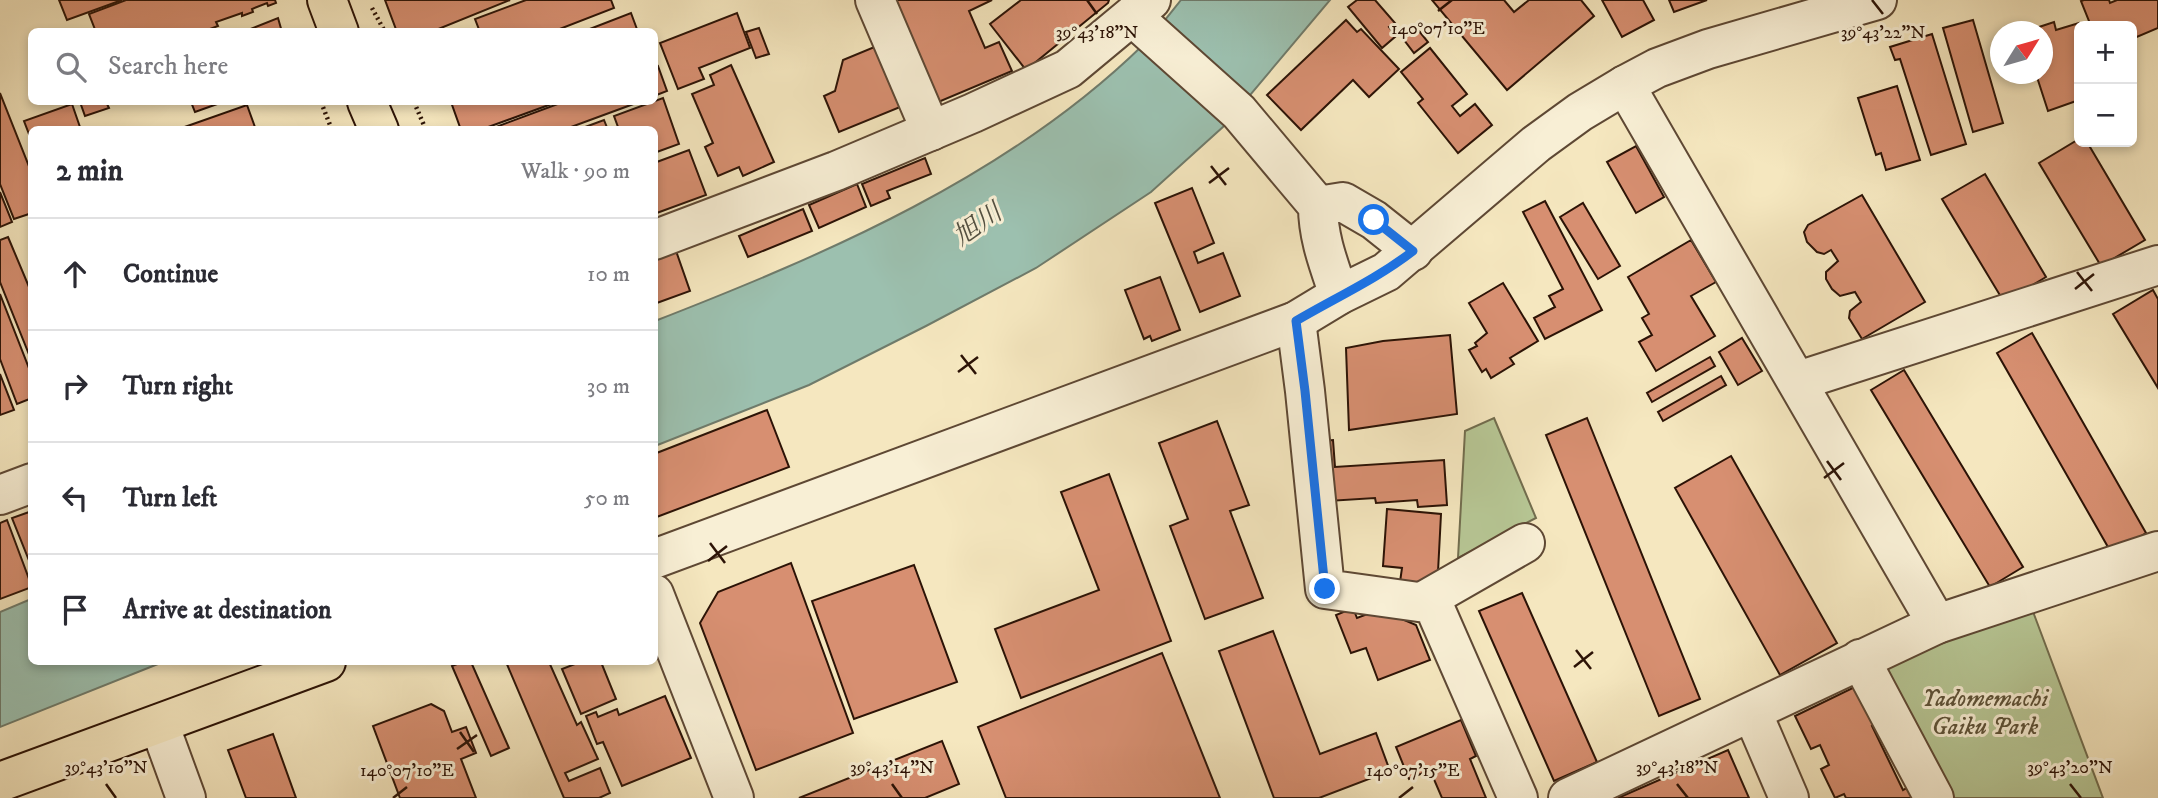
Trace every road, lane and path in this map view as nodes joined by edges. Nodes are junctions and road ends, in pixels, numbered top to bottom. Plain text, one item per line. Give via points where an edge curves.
1 (327, 0) edge
2 (369, 0) edge
3 (875, 0) edge
4 (1877, 0) edge
5 (1143, 14) edge
6 (338, 28) edge
7 (382, 28) edge
8 (1625, 85) junction
9 (322, 105) edge
10 (369, 105) edge
11 (415, 105) edge
12 (330, 126) edge
13 (377, 126) edge
14 (424, 126) edge
15 (931, 131) junction
16 (1318, 206) junction
17 (658, 239) edge
18 (1413, 251) junction
19 (2158, 265) edge
20 (1339, 295) junction
21 (1296, 321) junction
22 (1798, 381) junction
23 (28, 484) edge
24 (0, 495) edge
25 (1525, 543) dead end
26 (2158, 551) edge
27 (658, 558) edge
28 (1422, 602) junction
29 (658, 604) edge
30 (1937, 624) junction
31 (1860, 659) junction
32 (318, 665) edge
33 (1752, 712) junction
34 (159, 724) junction
35 (0, 782) edge
36 (187, 798) edge
37 (734, 798) edge
38 (1518, 798) edge
39 (1569, 798) edge
40 (1789, 798) edge
41 (1934, 798) edge

1 - 6 main road
2 - 7 path
3 - 15 street
4 - 8 street via 1708,49
5 - 15 street via 1068,69
5 - 16 street via 1239,112
8 - 18 street via 1580,111 1536,145
8 - 22 street
9 - 12 path
10 - 13 main road
11 - 14 path
15 - 17 street
16 - 18 street via 1343,202
16 - 20 street via 1322,248
18 - 20 street via 1386,272
19 - 22 street
20 - 21 street
21 - 27 street
21 - 28 street via 1325,589
22 - 30 street
23 - 24 street
25 - 28 street
26 - 30 street
28 - 38 street via 1433,604
29 - 37 street
30 - 31 street
31 - 33 street
31 - 41 street
32 - 34 main road
33 - 39 street
33 - 40 street
34 - 35 main road
34 - 36 street

